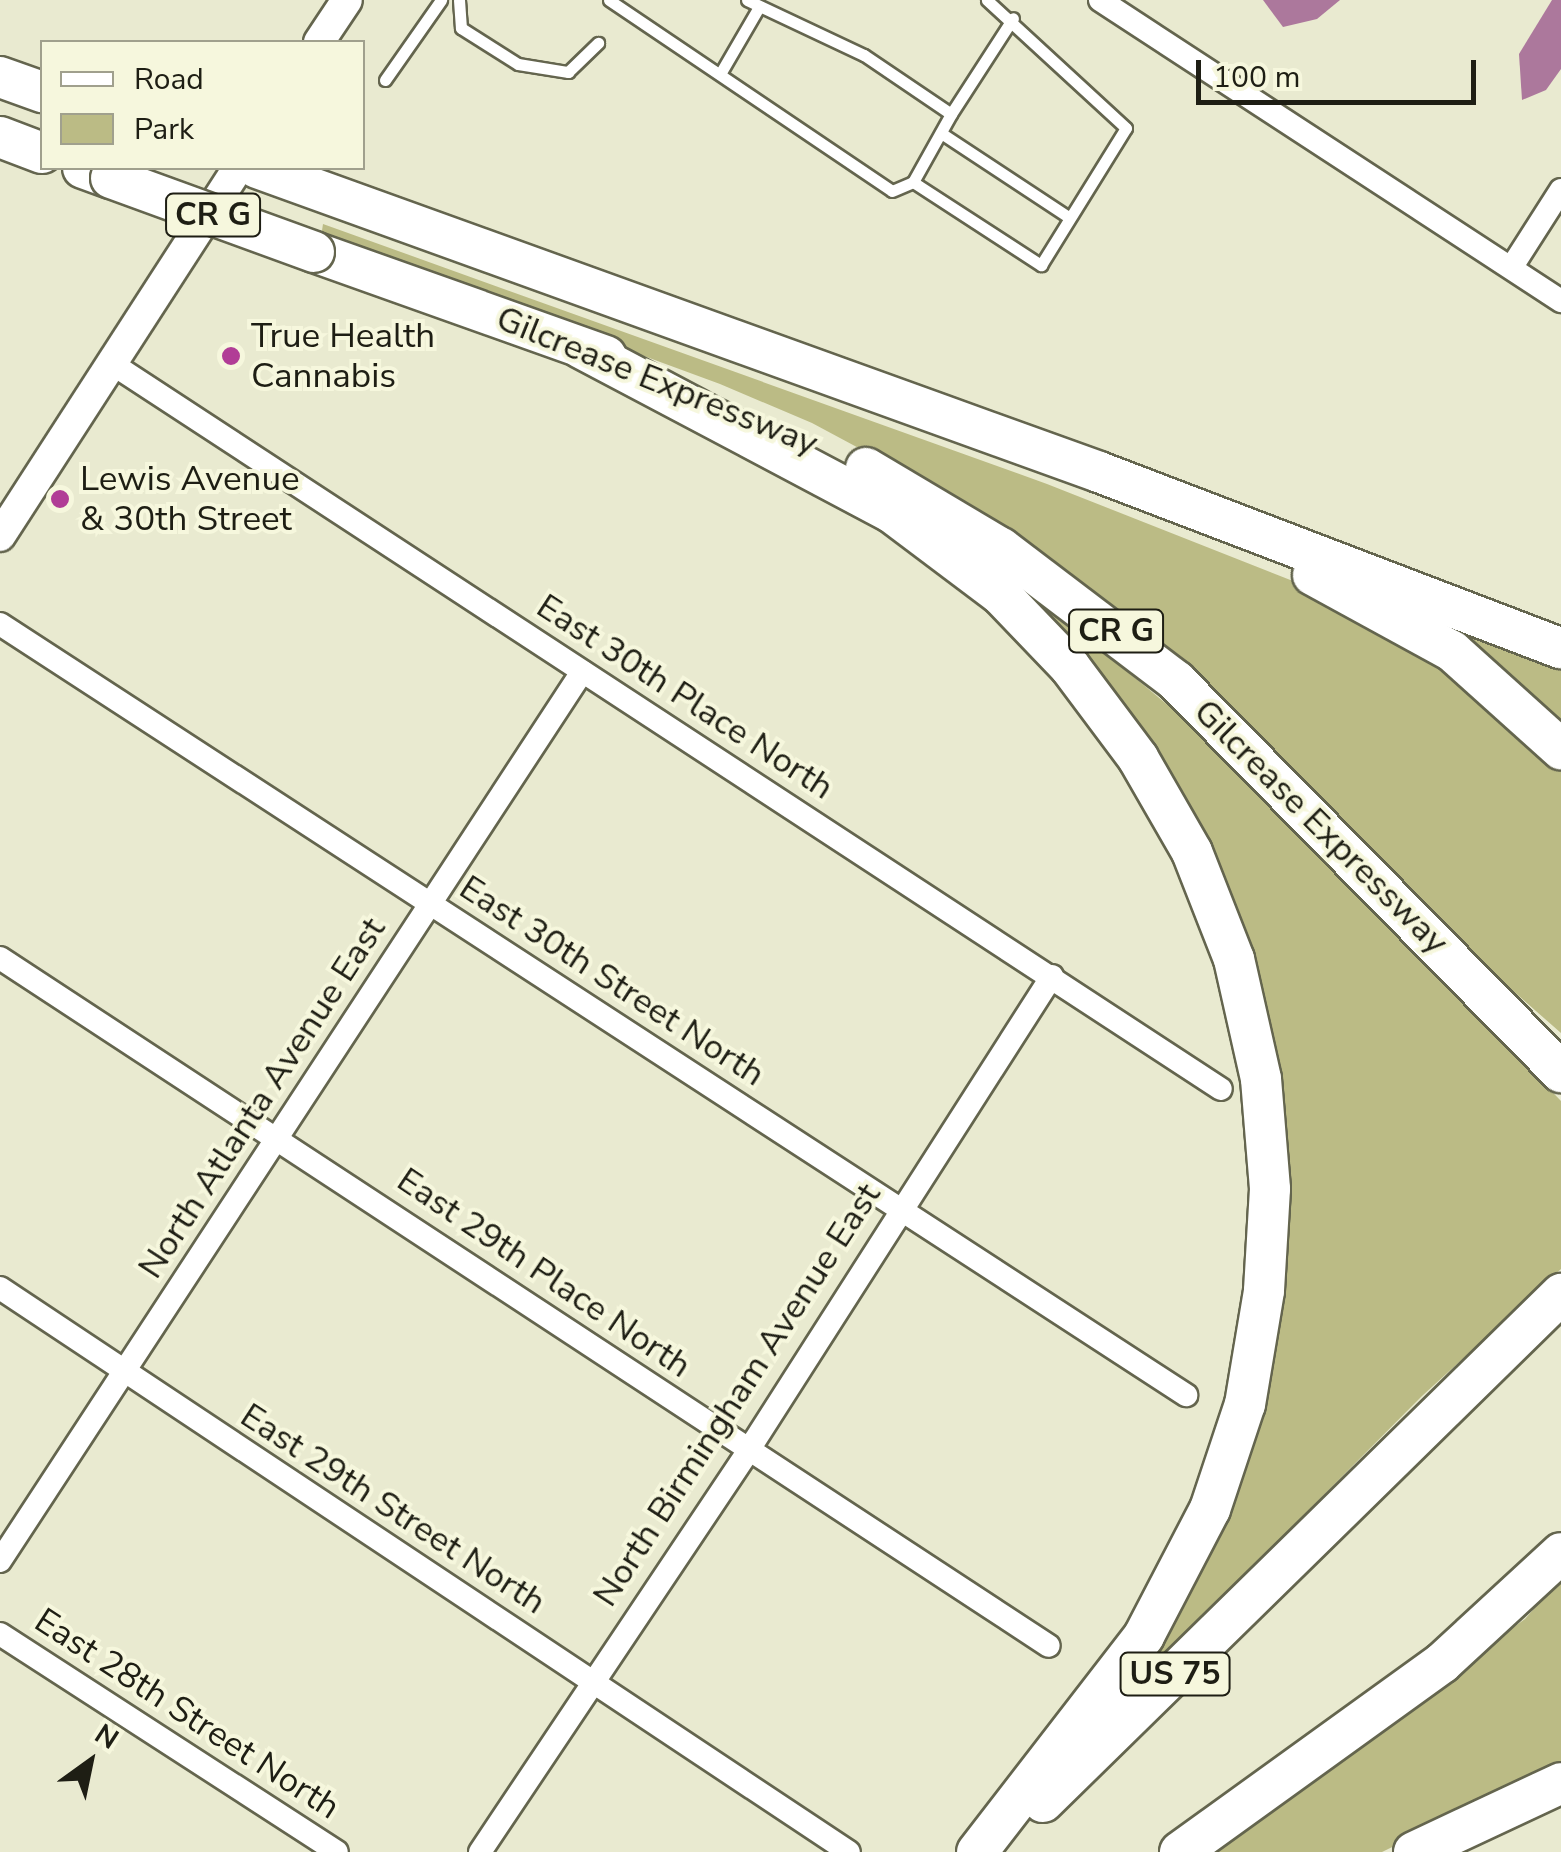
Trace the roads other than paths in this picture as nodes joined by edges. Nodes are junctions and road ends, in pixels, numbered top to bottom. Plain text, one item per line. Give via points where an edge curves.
1 (347, 0) edge
2 (441, 0) edge
3 (459, 0) edge
4 (608, 0) edge
5 (747, 0) edge
6 (987, 0) edge
7 (1100, 0) edge
8 (759, 8) junction
9 (1013, 18) junction
10 (321, 40) edge
11 (598, 44) dead end
12 (720, 74) junction
13 (0, 77) edge
14 (386, 80) dead end
15 (40, 91) edge
16 (952, 114) junction
17 (941, 133) junction
18 (0, 137) edge
19 (40, 152) edge
20 (237, 170) edge
21 (263, 170) edge
22 (97, 173) edge
23 (913, 182) junction
24 (1561, 190) edge
25 (1070, 218) junction
26 (1513, 265) junction
27 (1561, 301) edge
28 (582, 348) junction
29 (111, 363) junction
30 (1099, 472) junction
31 (1208, 512) junction
32 (0, 536) edge
33 (0, 624) edge
34 (1561, 629) edge
35 (1561, 648) edge
36 (582, 672) junction
37 (1561, 750) edge
38 (430, 904) junction
39 (0, 958) edge
40 (1052, 976) junction
41 (1556, 1066) edge
42 (1221, 1090) dead end
43 (277, 1138) junction
44 (899, 1211) junction
45 (0, 1288) edge
46 (1561, 1294) edge
47 (1561, 1325) edge
48 (125, 1374) junction
49 (1186, 1395) dead end
50 (748, 1450) junction
51 (1359, 1489) junction
52 (1561, 1553) edge
53 (0, 1562) edge
54 (0, 1634) edge
55 (1049, 1646) dead end
56 (592, 1682) junction
57 (1561, 1783) edge
58 (1561, 1797) edge
59 (336, 1852) edge
60 (480, 1852) edge
61 (849, 1852) edge
62 (981, 1852) edge
63 (1180, 1852) edge
64 (1414, 1852) edge
65 (1423, 1852) edge

1 - 10 main road
2 - 14 lane
3 - 11 lane via 461,28 529,68 568,72
4 - 12 lane
5 - 8 lane
6 - 9 lane
7 - 26 street
8 - 12 lane
8 - 16 lane via 864,55
9 - 16 lane
9 - 25 lane via 1126,128
12 - 23 lane via 892,191
13 - 15 highway
16 - 17 lane
17 - 23 lane
17 - 25 lane
18 - 19 highway
20 - 29 main road
21 - 30 highway, Gilcrease Expressway / CR G
22 - 28 highway, Gilcrease Expressway / CR G, bridge
23 - 25 lane via 1041,265
24 - 26 street
26 - 27 street
28 - 41 highway, Gilcrease Expressway / CR G via 836,452 942,510 1056,586 1229,730
28 - 62 highway via 890,512 1000,595 1070,667 1138,758 1192,852 1234,959 1261,1079 1270,1189 1264,1291 1245,1404 1210,1509 1144,1636
29 - 32 main road
29 - 36 street, East 30th Place North
30 - 31 highway, Gilcrease Expressway / CR G
30 - 37 highway via 1412,625 1480,672
31 - 34 highway
31 - 35 highway, Gilcrease Expressway / CR G
33 - 38 street, East 30th Street North
36 - 38 street, North Atlanta Avenue East
36 - 40 street, East 30th Place North
38 - 43 street, North Atlanta Avenue East
38 - 44 street, East 30th Street North
39 - 43 street, East 29th Place North
40 - 42 street, East 30th Place North
40 - 44 street, North Birmingham Avenue East
43 - 48 street, North Atlanta Avenue East
43 - 50 street, East 29th Place North
44 - 49 street, East 30th Street North
44 - 50 street, North Birmingham Avenue East
45 - 48 street, East 29th Street North
46 - 51 highway, US 75
47 - 51 highway
48 - 53 street, North Atlanta Avenue East
48 - 56 street, East 29th Street North
50 - 55 street, East 29th Place North
50 - 56 street, North Birmingham Avenue East
51 - 62 highway, US 75 via 1104,1745
52 - 63 highway via 1442,1663
54 - 59 street, East 28th Street North
56 - 60 street, North Birmingham Avenue East
56 - 61 street, East 29th Street North
57 - 64 highway
58 - 65 highway

